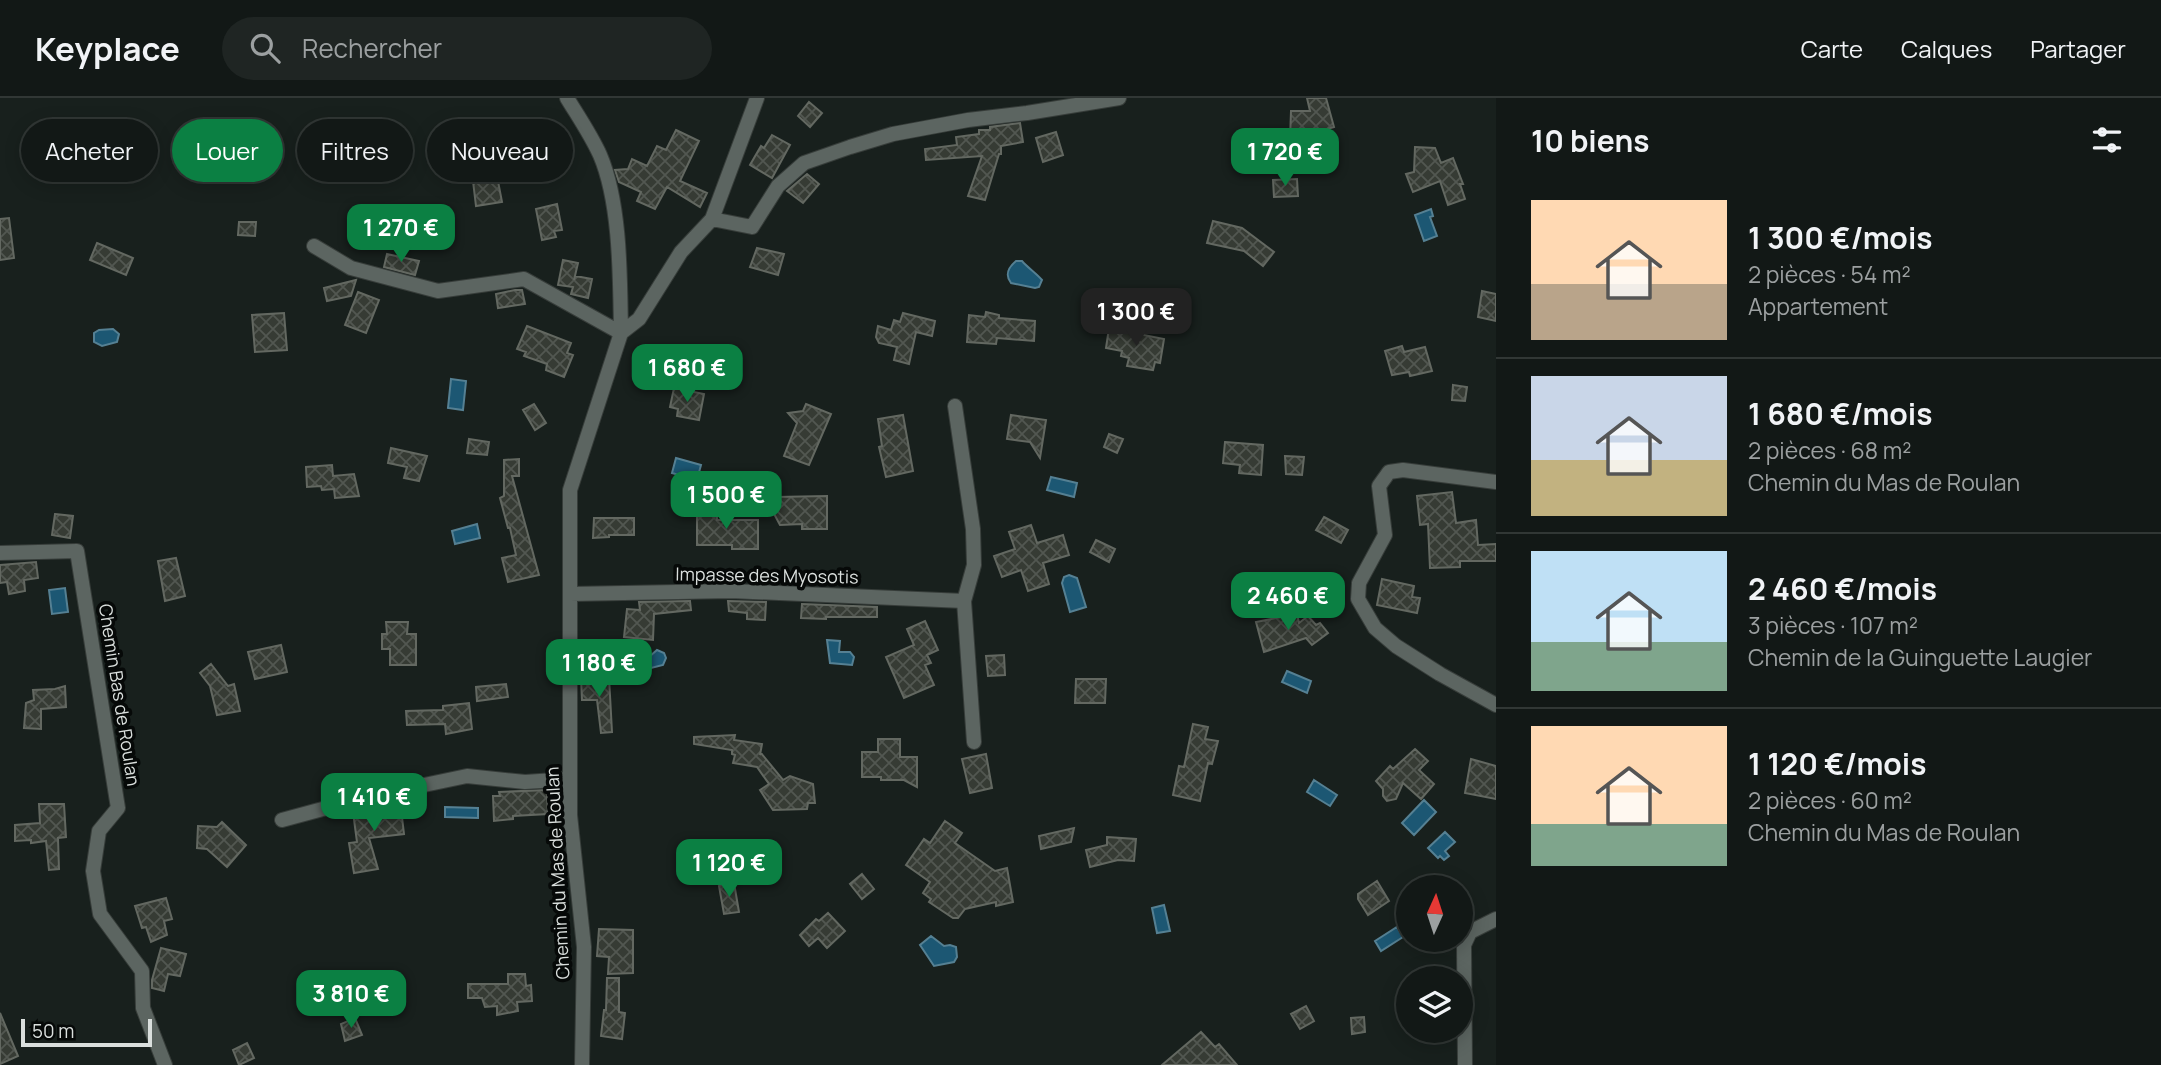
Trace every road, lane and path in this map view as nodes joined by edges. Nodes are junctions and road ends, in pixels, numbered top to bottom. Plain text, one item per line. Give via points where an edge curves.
1 (567, 98) edge
2 (757, 98) edge
3 (1119, 98) edge
4 (712, 219) junction
5 (314, 246) dead end
6 (621, 333) junction
7 (955, 406) dead end
8 (1496, 482) edge
9 (0, 553) edge
10 (569, 594) junction
11 (964, 601) junction
12 (1496, 705) edge
13 (974, 742) dead end
14 (570, 779) junction
15 (282, 820) dead end
16 (1496, 919) edge
17 (165, 1065) edge
18 (582, 1065) edge
19 (1465, 1065) edge

1 - 6 street via 600,154 611,186
2 - 4 street, Chemin du Mas de Roulan
3 - 4 street via 893,134 804,163 778,186 752,227
4 - 6 street, Chemin du Mas de Roulan via 681,252 639,319
5 - 6 street via 351,268 438,291 524,279
6 - 10 street, Chemin du Mas de Roulan via 570,490
7 - 11 street via 973,529 974,565
8 - 12 street via 1389,472 1380,486 1385,535 1359,583 1358,599 1375,628 1396,646
9 - 17 street, Chemin Bas de Roulan via 77,551 118,807 100,831 93,871 100,914 142,971 144,1008
10 - 11 street, Impasse des Myosotis via 732,592
10 - 14 street, Chemin du Mas de Roulan
11 - 13 street
14 - 15 street via 525,782 467,776
14 - 18 street, Chemin du Mas de Roulan via 584,947
16 - 19 street via 1470,932 1464,945

